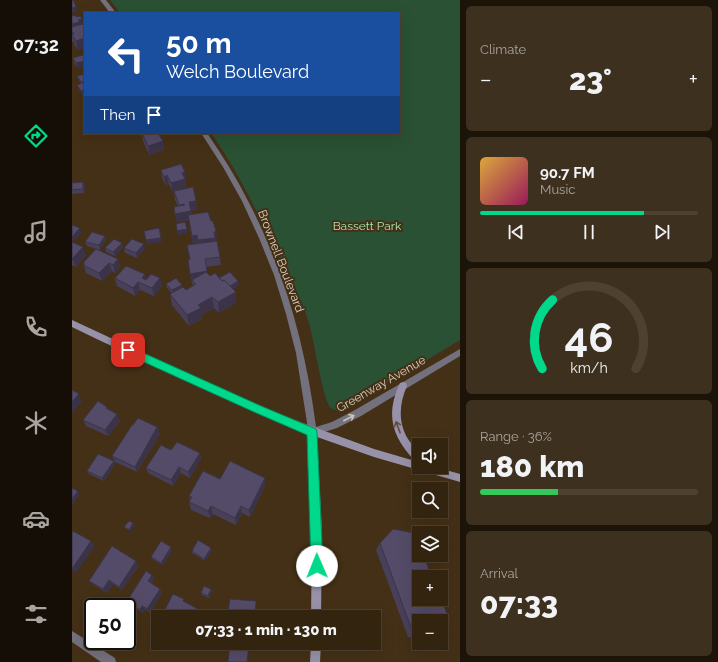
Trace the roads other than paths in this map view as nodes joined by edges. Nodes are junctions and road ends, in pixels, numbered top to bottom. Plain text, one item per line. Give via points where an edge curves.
1 (103, 0) edge
2 (112, 12) edge
3 (205, 134) edge
4 (72, 323) edge
5 (460, 352) edge
6 (403, 386) junction
7 (312, 432) junction
8 (412, 451) edge
9 (412, 465) edge
10 (448, 474) edge
11 (460, 478) edge
12 (316, 610) edge
13 (72, 636) edge
14 (316, 650) edge
15 (111, 662) edge
16 (315, 662) edge

1 - 2 street
3 - 7 street, Brownell Boulevard via 243,197 279,282 300,352
4 - 7 main road
5 - 6 street, Greenway Avenue
7 -> 6 street, Greenway Avenue via 346,420
8 -> 6 main road via 396,423 396,400
7 - 9 main road
7 - 12 main road via 317,534
10 - 11 main road
13 - 15 street
14 - 16 main road

